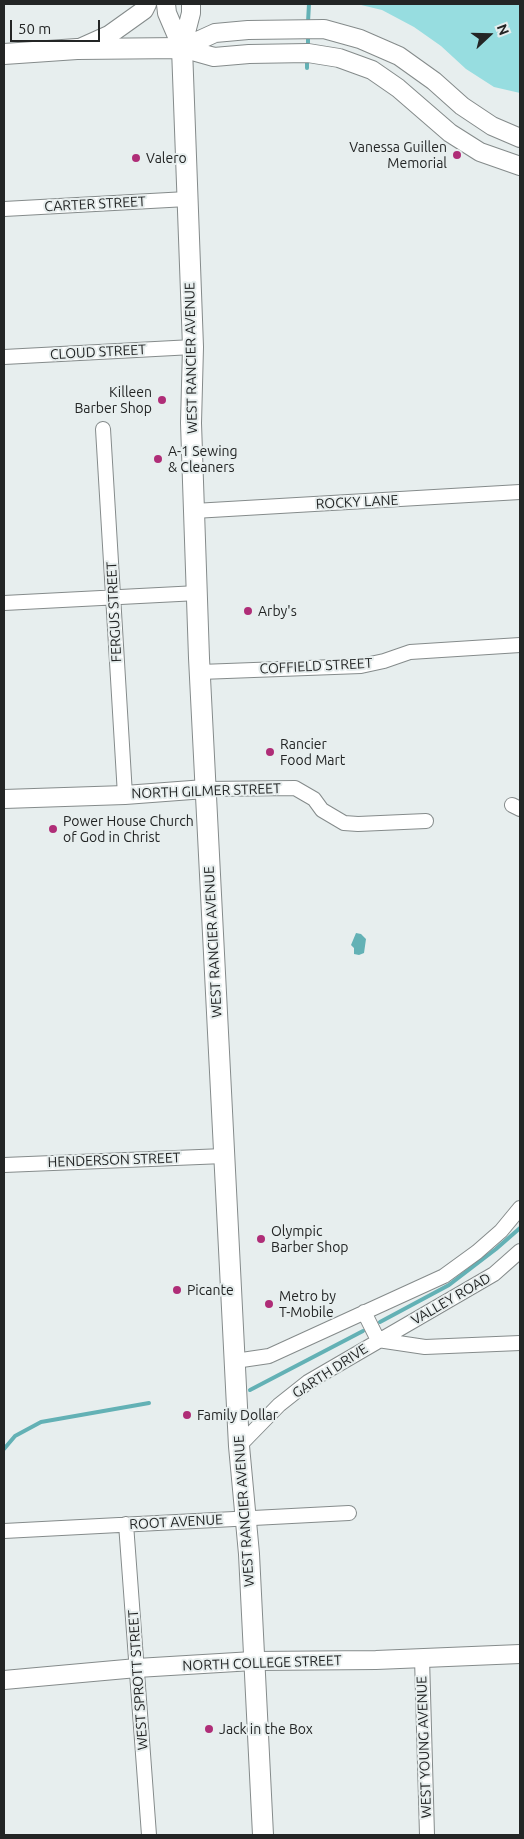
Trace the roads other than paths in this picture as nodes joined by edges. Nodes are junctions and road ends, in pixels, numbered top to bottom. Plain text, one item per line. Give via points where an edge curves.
1 (147, 4) edge
2 (166, 4) edge
3 (191, 4) edge
4 (182, 48) junction
5 (77, 49) junction
6 (4, 54) edge
7 (520, 138) edge
8 (520, 166) edge
9 (187, 199) junction
10 (4, 209) edge
11 (193, 347) junction
12 (4, 357) edge
13 (103, 429) dead end
14 (520, 492) edge
15 (194, 511) junction
16 (198, 593) junction
17 (113, 598) junction
18 (4, 603) edge
19 (520, 645) edge
20 (200, 672) junction
21 (205, 789) junction
22 (124, 795) junction
23 (4, 799) edge
24 (426, 821) dead end
25 (224, 1156) junction
26 (4, 1166) edge
27 (520, 1208) edge
28 (520, 1251) edge
29 (364, 1312) junction
30 (378, 1340) junction
31 (520, 1343) edge
32 (235, 1361) junction
33 (239, 1446) junction
34 (349, 1514) dead end
35 (246, 1518) junction
36 (126, 1524) junction
37 (4, 1531) edge
38 (520, 1654) edge
39 (422, 1658) junction
40 (253, 1661) junction
41 (137, 1668) junction
42 (4, 1680) edge
43 (149, 1835) edge
44 (263, 1835) edge
45 (427, 1835) edge

1 - 5 street via 144,10 109,35
2 - 4 street
3 - 4 street
4 - 5 main road
4 - 7 street via 215,33 324,29 360,39 399,56 462,106 492,126
4 - 8 street via 214,57 308,53 339,58 372,70 450,133 480,152
4 - 9 main road, WEST RANCIER AVENUE
5 - 6 main road
9 - 10 street, CARTER STREET
9 - 11 main road, WEST RANCIER AVENUE
11 - 12 street, CLOUD STREET
11 - 15 main road, WEST RANCIER AVENUE
13 - 17 street, FERGUS STREET
14 - 15 street, ROCKY LANE
15 - 16 main road, WEST RANCIER AVENUE
16 - 17 street
16 - 20 main road, WEST RANCIER AVENUE
17 - 18 street
17 - 22 street, FERGUS STREET
19 - 20 street, COFFIELD STREET via 418,650 361,666
20 - 21 main road, WEST RANCIER AVENUE
21 - 22 street, NORTH GILMER STREET
21 - 24 street, NORTH GILMER STREET via 295,788 344,823
21 - 25 main road, WEST RANCIER AVENUE
22 - 23 street, NORTH GILMER STREET
25 - 26 street, HENDERSON STREET
25 - 32 main road, WEST RANCIER AVENUE
27 - 29 street via 501,1231 444,1276
28 - 30 street, VALLEY ROAD via 494,1274
29 - 30 street, GARTH DRIVE
29 - 32 street via 269,1356
30 - 31 street, GARTH DRIVE via 425,1347
30 - 33 street, GARTH DRIVE via 308,1382 279,1405
32 - 33 main road, WEST RANCIER AVENUE
33 - 35 main road, WEST RANCIER AVENUE
34 - 35 street, ROOT AVENUE
35 - 36 street, ROOT AVENUE
35 - 40 main road, WEST RANCIER AVENUE
36 - 37 street, ROOT AVENUE
36 - 41 street, WEST SPROTT STREET
38 - 39 street, NORTH COLLEGE STREET
39 - 40 street, NORTH COLLEGE STREET
39 - 45 street, WEST YOUNG AVENUE
40 - 41 street, NORTH COLLEGE STREET
40 - 44 main road, WEST RANCIER AVENUE
41 - 42 street, NORTH COLLEGE STREET
41 - 43 street, WEST SPROTT STREET

